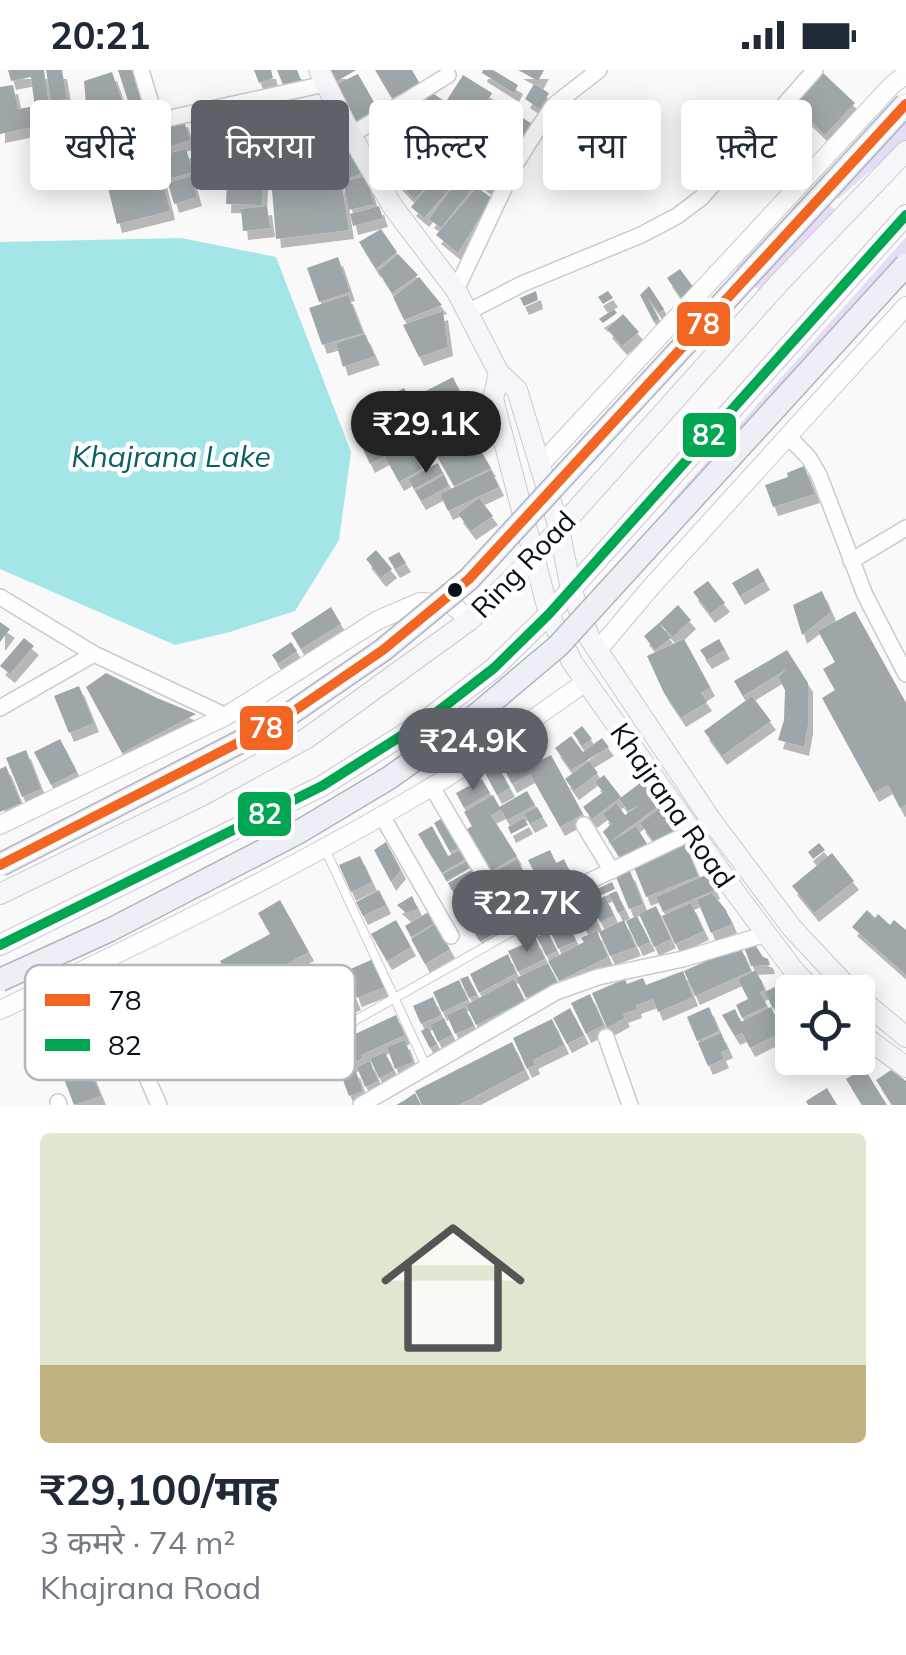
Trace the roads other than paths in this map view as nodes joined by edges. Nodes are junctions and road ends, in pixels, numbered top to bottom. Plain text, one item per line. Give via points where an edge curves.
1 (142, 70) edge
2 (599, 70) edge
3 (815, 70) edge
4 (448, 75) dead end
5 (322, 77) edge
6 (898, 83) edge
7 (150, 100) edge
8 (171, 116) edge
9 (350, 136) junction
10 (906, 151) edge
11 (906, 215) edge
12 (906, 265) edge
13 (456, 290) junction
14 (906, 306) edge
15 (470, 311) junction
16 (498, 373) junction
17 (789, 437) junction
18 (540, 465) junction
19 (559, 528) junction
20 (906, 528) edge
21 (534, 557) junction
22 (851, 560) junction
23 (571, 589) junction
24 (0, 597) edge
25 (549, 614) junction
26 (470, 620) junction
27 (598, 651) junction
28 (94, 654) junction
29 (906, 674) edge
30 (586, 682) junction
31 (0, 708) edge
32 (226, 716) junction
33 (432, 787) junction
34 (382, 816) junction
35 (712, 820) junction
36 (0, 825) edge
37 (584, 825) dead end
38 (693, 833) junction
39 (324, 847) junction
40 (0, 865) edge
41 (612, 871) junction
42 (757, 881) junction
43 (493, 890) dead end
44 (0, 894) edge
45 (738, 896) junction
46 (548, 901) dead end
47 (538, 917) dead end
48 (766, 934) junction
49 (451, 936) dead end
50 (0, 945) edge
51 (97, 964) edge
52 (33, 965) edge
53 (25, 969) edge
54 (801, 975) edge
55 (833, 975) edge
56 (0, 980) edge
57 (25, 998) edge
58 (397, 999) junction
59 (0, 1010) edge
60 (875, 1011) edge
61 (355, 1022) edge
62 (906, 1037) edge
63 (606, 1038) dead end
64 (875, 1044) edge
65 (426, 1066) junction
66 (906, 1066) edge
67 (148, 1080) edge
68 (159, 1105) edge
69 (360, 1105) edge
70 (630, 1105) edge

1 - 7 street
2 - 13 street via 554,104 537,130
3 - 15 street via 701,198 677,216
4 - 9 street
5 - 8 street
5 - 9 main road
6 - 18 street
6 - 40 main road, Ring Road, bridge via 468,579 384,650 275,724
9 - 13 main road
10 - 19 main road, Ring Road
11 - 23 main road, Ring Road
12 - 52 main road, bridge via 558,646 468,722 297,833
13 - 15 main road
14 - 17 street
15 - 16 main road
16 - 18 main road, Khajrana Road via 517,390
16 - 21 main road, Khajrana Road via 493,399
17 - 22 street via 819,475
17 - 27 street
18 - 19 main road, Khajrana Road
19 - 21 main road, Ring Road
19 - 23 main road, Khajrana Road
20 - 22 street
21 - 25 main road, Khajrana Road
21 - 26 main road, Ring Road
22 - 29 street
23 - 25 main road, Ring Road
23 - 27 main road, Khajrana Road
24 - 28 street
25 - 30 main road, Khajrana Road
25 - 50 main road, Ring Road via 428,720 322,786
26 - 32 street via 451,604 420,602 378,620
26 - 44 main road, Ring Road via 307,738
27 - 35 main road, Khajrana Road
28 - 31 street
28 - 32 street
30 - 33 street
30 - 38 main road, Khajrana Road
32 - 36 street
33 - 34 street
33 - 43 street
34 - 39 street
34 - 49 street
35 - 38 street
35 - 42 main road, Khajrana Road
37 - 41 street
38 - 41 street
38 - 45 main road, Khajrana Road
39 - 51 street
39 - 58 lane
41 - 46 street
42 - 45 main road
42 - 55 main road, Khajrana Road
45 - 48 main road, Khajrana Road
47 - 58 lane
48 - 54 main road, Khajrana Road
48 - 65 street via 556,992
53 - 56 main road, bridge
57 - 59 street
58 - 61 lane
58 - 65 lane
60 - 62 main road, Khajrana Road
63 - 70 street
64 - 66 main road
65 - 69 street
67 - 68 street

